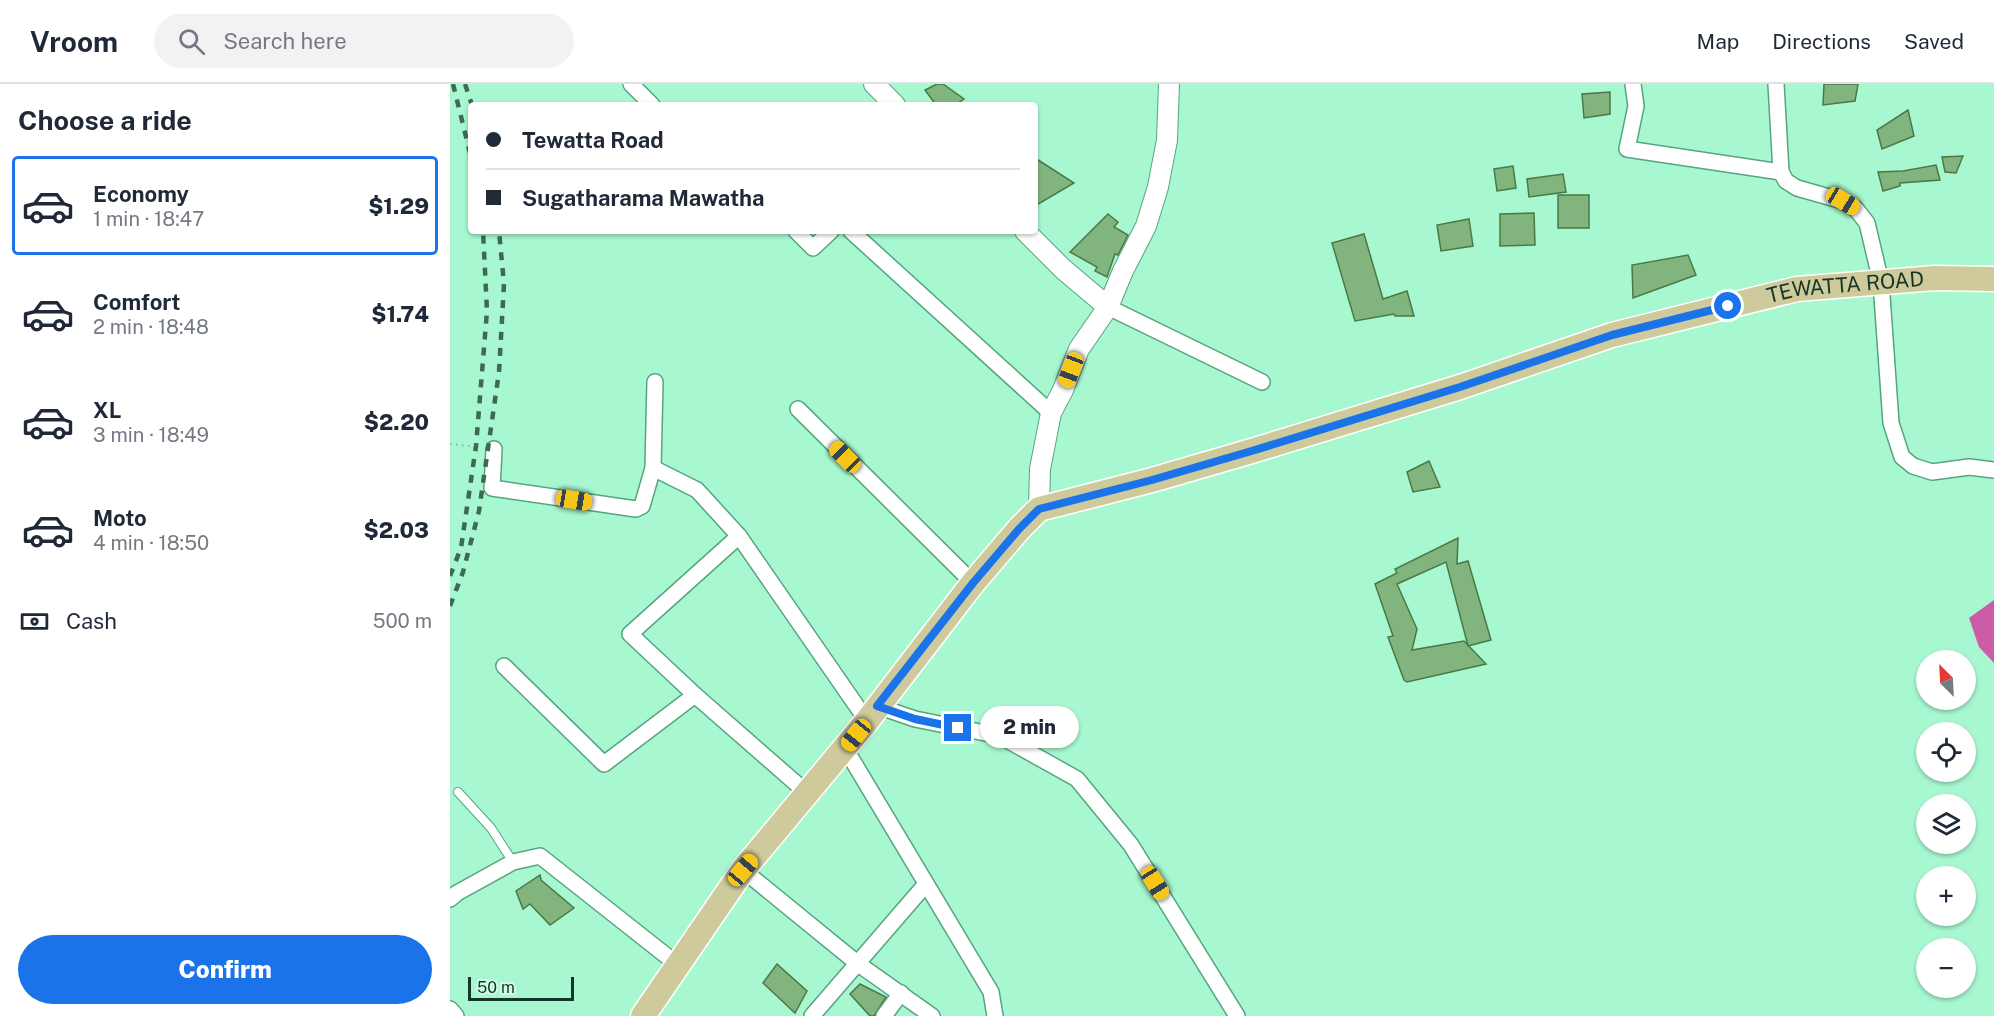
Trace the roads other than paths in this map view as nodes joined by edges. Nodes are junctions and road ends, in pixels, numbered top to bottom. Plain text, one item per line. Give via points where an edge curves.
1 (631, 84) edge
2 (874, 84) edge
3 (1169, 84) edge
4 (1633, 84) edge
5 (1776, 84) edge
6 (649, 102) edge
7 (892, 102) edge
8 (1780, 172) junction
9 (799, 234) edge
10 (828, 234) edge
11 (854, 234) edge
12 (1028, 234) edge
13 (1994, 279) edge
14 (1881, 282) junction
15 (1108, 307) junction
16 (655, 382) dead end
17 (1262, 382) dead end
18 (798, 409) dead end
19 (1051, 413) junction
20 (494, 449) road end
21 (653, 468) junction
22 (1994, 470) edge
23 (1039, 509) junction
24 (739, 536) junction
25 (973, 583) junction
26 (504, 666) dead end
27 (695, 695) junction
28 (872, 714) junction
29 (845, 748) junction
30 (458, 792) dead end
31 (807, 793) junction
32 (513, 862) junction
33 (743, 870) junction
34 (926, 884) junction
35 (450, 899) edge
36 (857, 963) junction
37 (678, 964) junction
38 (901, 993) junction
39 (450, 1009) edge
40 (456, 1016) edge
41 (643, 1016) edge
42 (812, 1016) edge
43 (884, 1016) edge
44 (932, 1016) edge
45 (996, 1016) edge
46 (1237, 1016) edge

1 - 6 street
2 - 7 street
3 - 15 street via 1167,140 1158,187 1146,226
4 - 8 street via 1636,106 1627,149
5 - 8 street
8 - 14 street via 1797,188 1843,201 1856,209 1867,223
9 - 10 street via 813,248
11 - 19 street
12 - 15 street
13 - 14 main road, TEWATTA ROAD
14 - 22 street via 1891,423 1902,457 1912,466 1932,472 1969,467
14 - 23 main road, TEWATTA ROAD via 1797,289 1612,335 1267,446
15 - 17 street
15 - 19 street via 1079,349
16 - 21 street
18 - 25 street
19 - 23 street via 1040,469
20 - 21 street via 492,488 636,509 642,506
21 - 24 street via 697,490
23 - 25 main road
24 - 27 street via 630,634
24 - 28 street
25 - 28 main road
26 - 27 street via 604,764
27 - 31 street
28 - 29 main road
28 - 46 street via 1000,736 1077,779 1131,845
29 - 31 main road
29 - 34 street
30 - 32 lane via 491,828
31 - 33 main road
32 - 35 street
32 - 37 street via 540,856
33 - 36 street
33 - 37 main road
34 - 36 street
34 - 45 street via 991,992
36 - 38 street
36 - 42 street
37 - 41 main road
38 - 43 street
38 - 44 street
39 - 40 street

